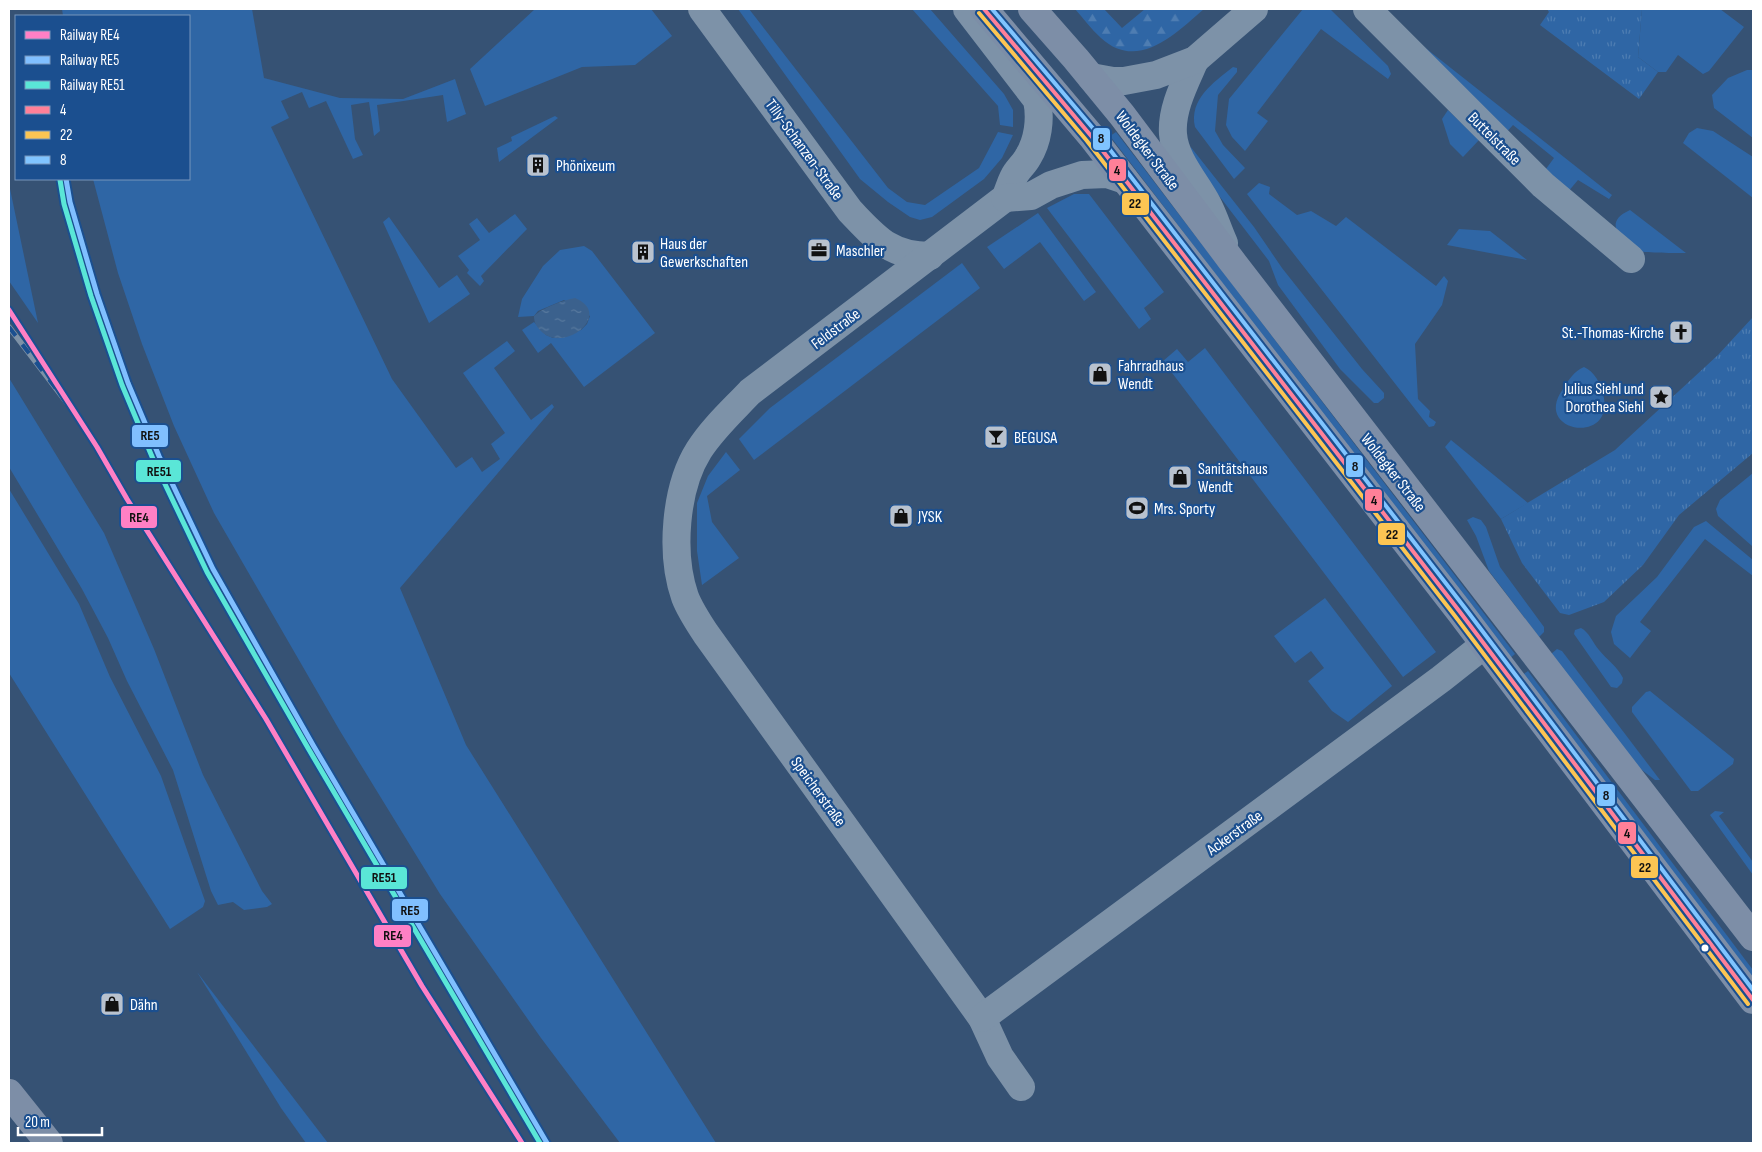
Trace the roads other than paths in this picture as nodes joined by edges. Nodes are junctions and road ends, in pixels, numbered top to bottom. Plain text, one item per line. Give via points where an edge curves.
1 (702, 9) edge
2 (967, 9) edge
3 (984, 9) edge
4 (1032, 9) edge
5 (1254, 9) edge
6 (1367, 9) edge
7 (1195, 60) junction
8 (1091, 76) junction
9 (1125, 180) junction
10 (1005, 198) junction
11 (930, 256) junction
12 (1631, 259) dead end
13 (1230, 260) junction
14 (687, 477) joint
15 (1484, 645) junction
16 (1753, 937) edge
17 (1753, 1000) edge
18 (982, 1018) junction
19 (1021, 1087) dead end
20 (9, 1093) edge
21 (49, 1143) edge

1 - 11 street, Tilly-Schanzen-Straße via 850,211 874,236 894,250 914,256
2 - 10 street via 1034,95 1039,108 1036,139
3 - 9 main road, Woldegker Straße
4 - 8 main road, Woldegker Straße
5 - 7 street
6 - 12 street, Buttelstraße via 1543,186
7 - 8 street via 1156,75 1124,81
7 - 13 street via 1178,101 1173,135 1189,174 1208,204
8 - 13 main road, Woldegker Straße
9 - 10 street via 1107,174 1082,175 1051,185 1031,196
9 - 15 main road, Woldegker Straße
10 - 11 street, Feldstraße
11 - 14 street, Feldstraße via 750,392 699,450
13 - 16 main road, Woldegker Straße
14 - 18 street, Speicherstraße via 678,515 677,554 680,579 694,615
15 - 17 main road, Woldegker Straße
15 - 18 street, Ackerstraße
18 - 19 street, Speicherstraße via 1000,1057
20 - 21 main road

